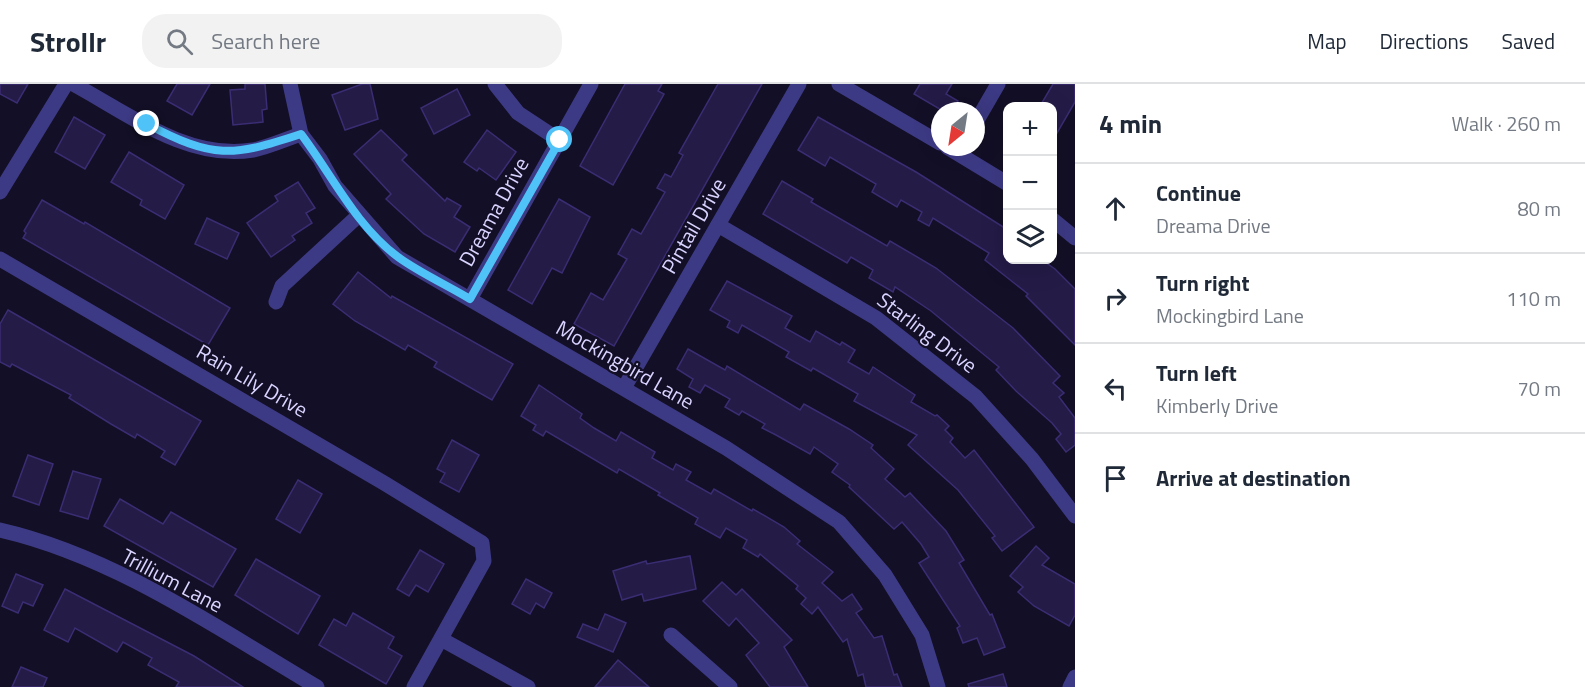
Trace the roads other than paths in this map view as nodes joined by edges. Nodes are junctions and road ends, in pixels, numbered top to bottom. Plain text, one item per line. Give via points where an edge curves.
1 (66, 84) edge
2 (73, 84) edge
3 (291, 84) edge
4 (495, 84) edge
5 (591, 84) edge
6 (799, 84) edge
7 (839, 84) edge
8 (998, 84) edge
9 (985, 106) edge
10 (301, 134) junction
11 (931, 138) edge
12 (560, 140) junction
13 (966, 156) edge
14 (1003, 181) edge
15 (0, 192) edge
16 (359, 216) junction
17 (1057, 222) edge
18 (718, 225) junction
19 (1075, 238) edge
20 (0, 259) edge
21 (470, 299) junction
22 (276, 302) dead end
23 (624, 388) junction
24 (1075, 516) edge
25 (0, 530) edge
26 (671, 635) dead end
27 (441, 639) junction
28 (1075, 678) edge
29 (317, 687) edge
30 (414, 687) edge
31 (528, 687) edge
32 (730, 687) edge
33 (938, 687) edge
34 (1070, 687) edge

1 - 15 street
2 - 10 street via 185,144 219,152 253,150
3 - 10 street, Mockingbird Lane
4 - 12 street via 518,113
5 - 12 street, Dreama Drive
6 - 18 street, Pintail Drive
7 - 11 street
8 - 9 street
10 - 16 street, Mockingbird Lane
12 - 21 street, Dreama Drive
13 - 14 street
16 - 21 street, Mockingbird Lane via 397,257
16 - 22 street via 282,286
17 - 19 street
18 - 23 street, Pintail Drive
18 - 24 street, Starling Drive via 876,318 976,397 1032,459
20 - 27 street, Rain Lily Drive via 482,543 484,561
21 - 23 street, Mockingbird Lane
23 - 33 street, Mockingbird Lane via 726,448 839,522 885,575 922,635
25 - 29 street, Trillium Lane via 87,559
26 - 32 street
27 - 30 street
27 - 31 street
28 - 34 street

